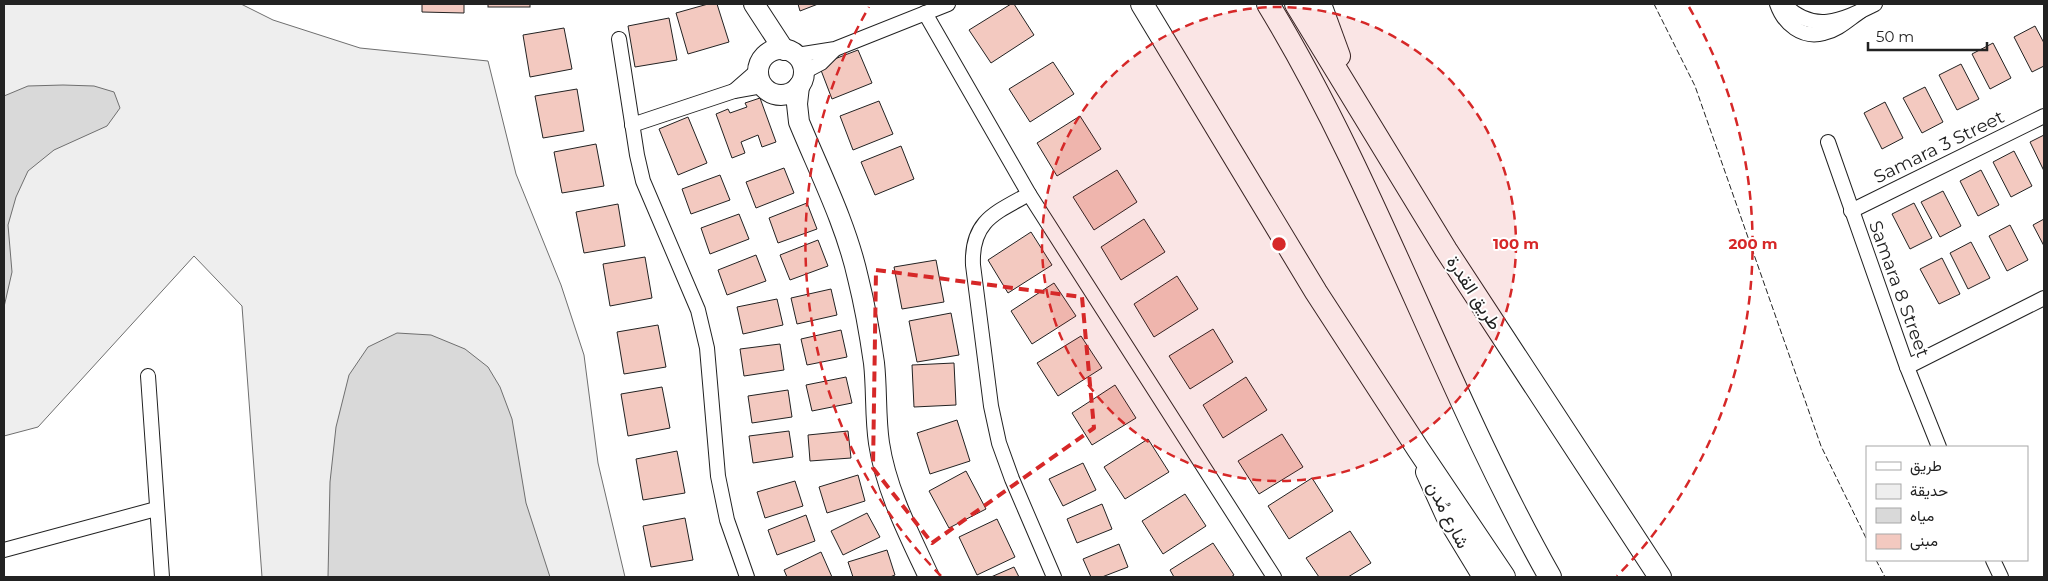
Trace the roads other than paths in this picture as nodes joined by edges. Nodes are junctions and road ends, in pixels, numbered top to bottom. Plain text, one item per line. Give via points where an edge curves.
1 (948, 4) edge
2 (1142, 4) edge
3 (1268, 4) edge
4 (1296, 4) edge
5 (1320, 4) edge
6 (1777, 4) edge
7 (1784, 4) edge
8 (1875, 4) edge
9 (756, 9) edge
10 (1861, 11) junction
11 (925, 13) junction
12 (618, 39) dead end
13 (780, 71) junction
14 (1347, 86) junction
15 (2044, 116) edge
16 (632, 125) junction
17 (1828, 142) dead end
18 (1029, 194) junction
19 (1852, 211) junction
20 (2044, 298) edge
21 (1907, 367) junction
22 (148, 376) dead end
23 (1939, 446) edge
24 (1418, 449) junction
25 (156, 509) junction
26 (4, 550) edge
27 (1993, 561) edge
28 (162, 577) edge
29 (747, 577) edge
30 (929, 577) edge
31 (1054, 577) edge
32 (1274, 577) edge
33 (1483, 577) edge
34 (1504, 577) edge
35 (1550, 577) edge
36 (1660, 577) edge
37 (2001, 577) edge

1 - 11 street
2 - 24 main road via 1311,284
3 - 35 main road via 1344,142 1481,446
4 - 14 main road, طريق القدرة
5 - 14 main road
6 - 10 street via 1787,23 1810,34 1836,28
7 - 10 street via 1795,15 1818,23
8 - 10 street
9 - 13 street
11 - 13 street via 835,49 821,63
11 - 18 street
12 - 16 street
13 - 16 street via 734,91
13 - 30 street via 797,104 799,122 847,238 858,275 872,356 880,443 888,480
14 - 36 main road, طريق القدرة via 1446,250
15 - 19 street, Samara 3 Street
16 - 29 street via 643,181 698,310 708,348 718,476 727,520
17 - 19 street, Samara 8 Street
18 - 31 street via 985,222 976,234 972,250 990,406 999,443
18 - 32 street
19 - 21 street, Samara 8 Street
20 - 21 street
21 - 23 street, Samara 8 Street
22 - 25 street
24 - 33 street, شارع مُدن via 1446,516
24 - 34 main road
25 - 26 street
25 - 28 street
27 - 37 street

